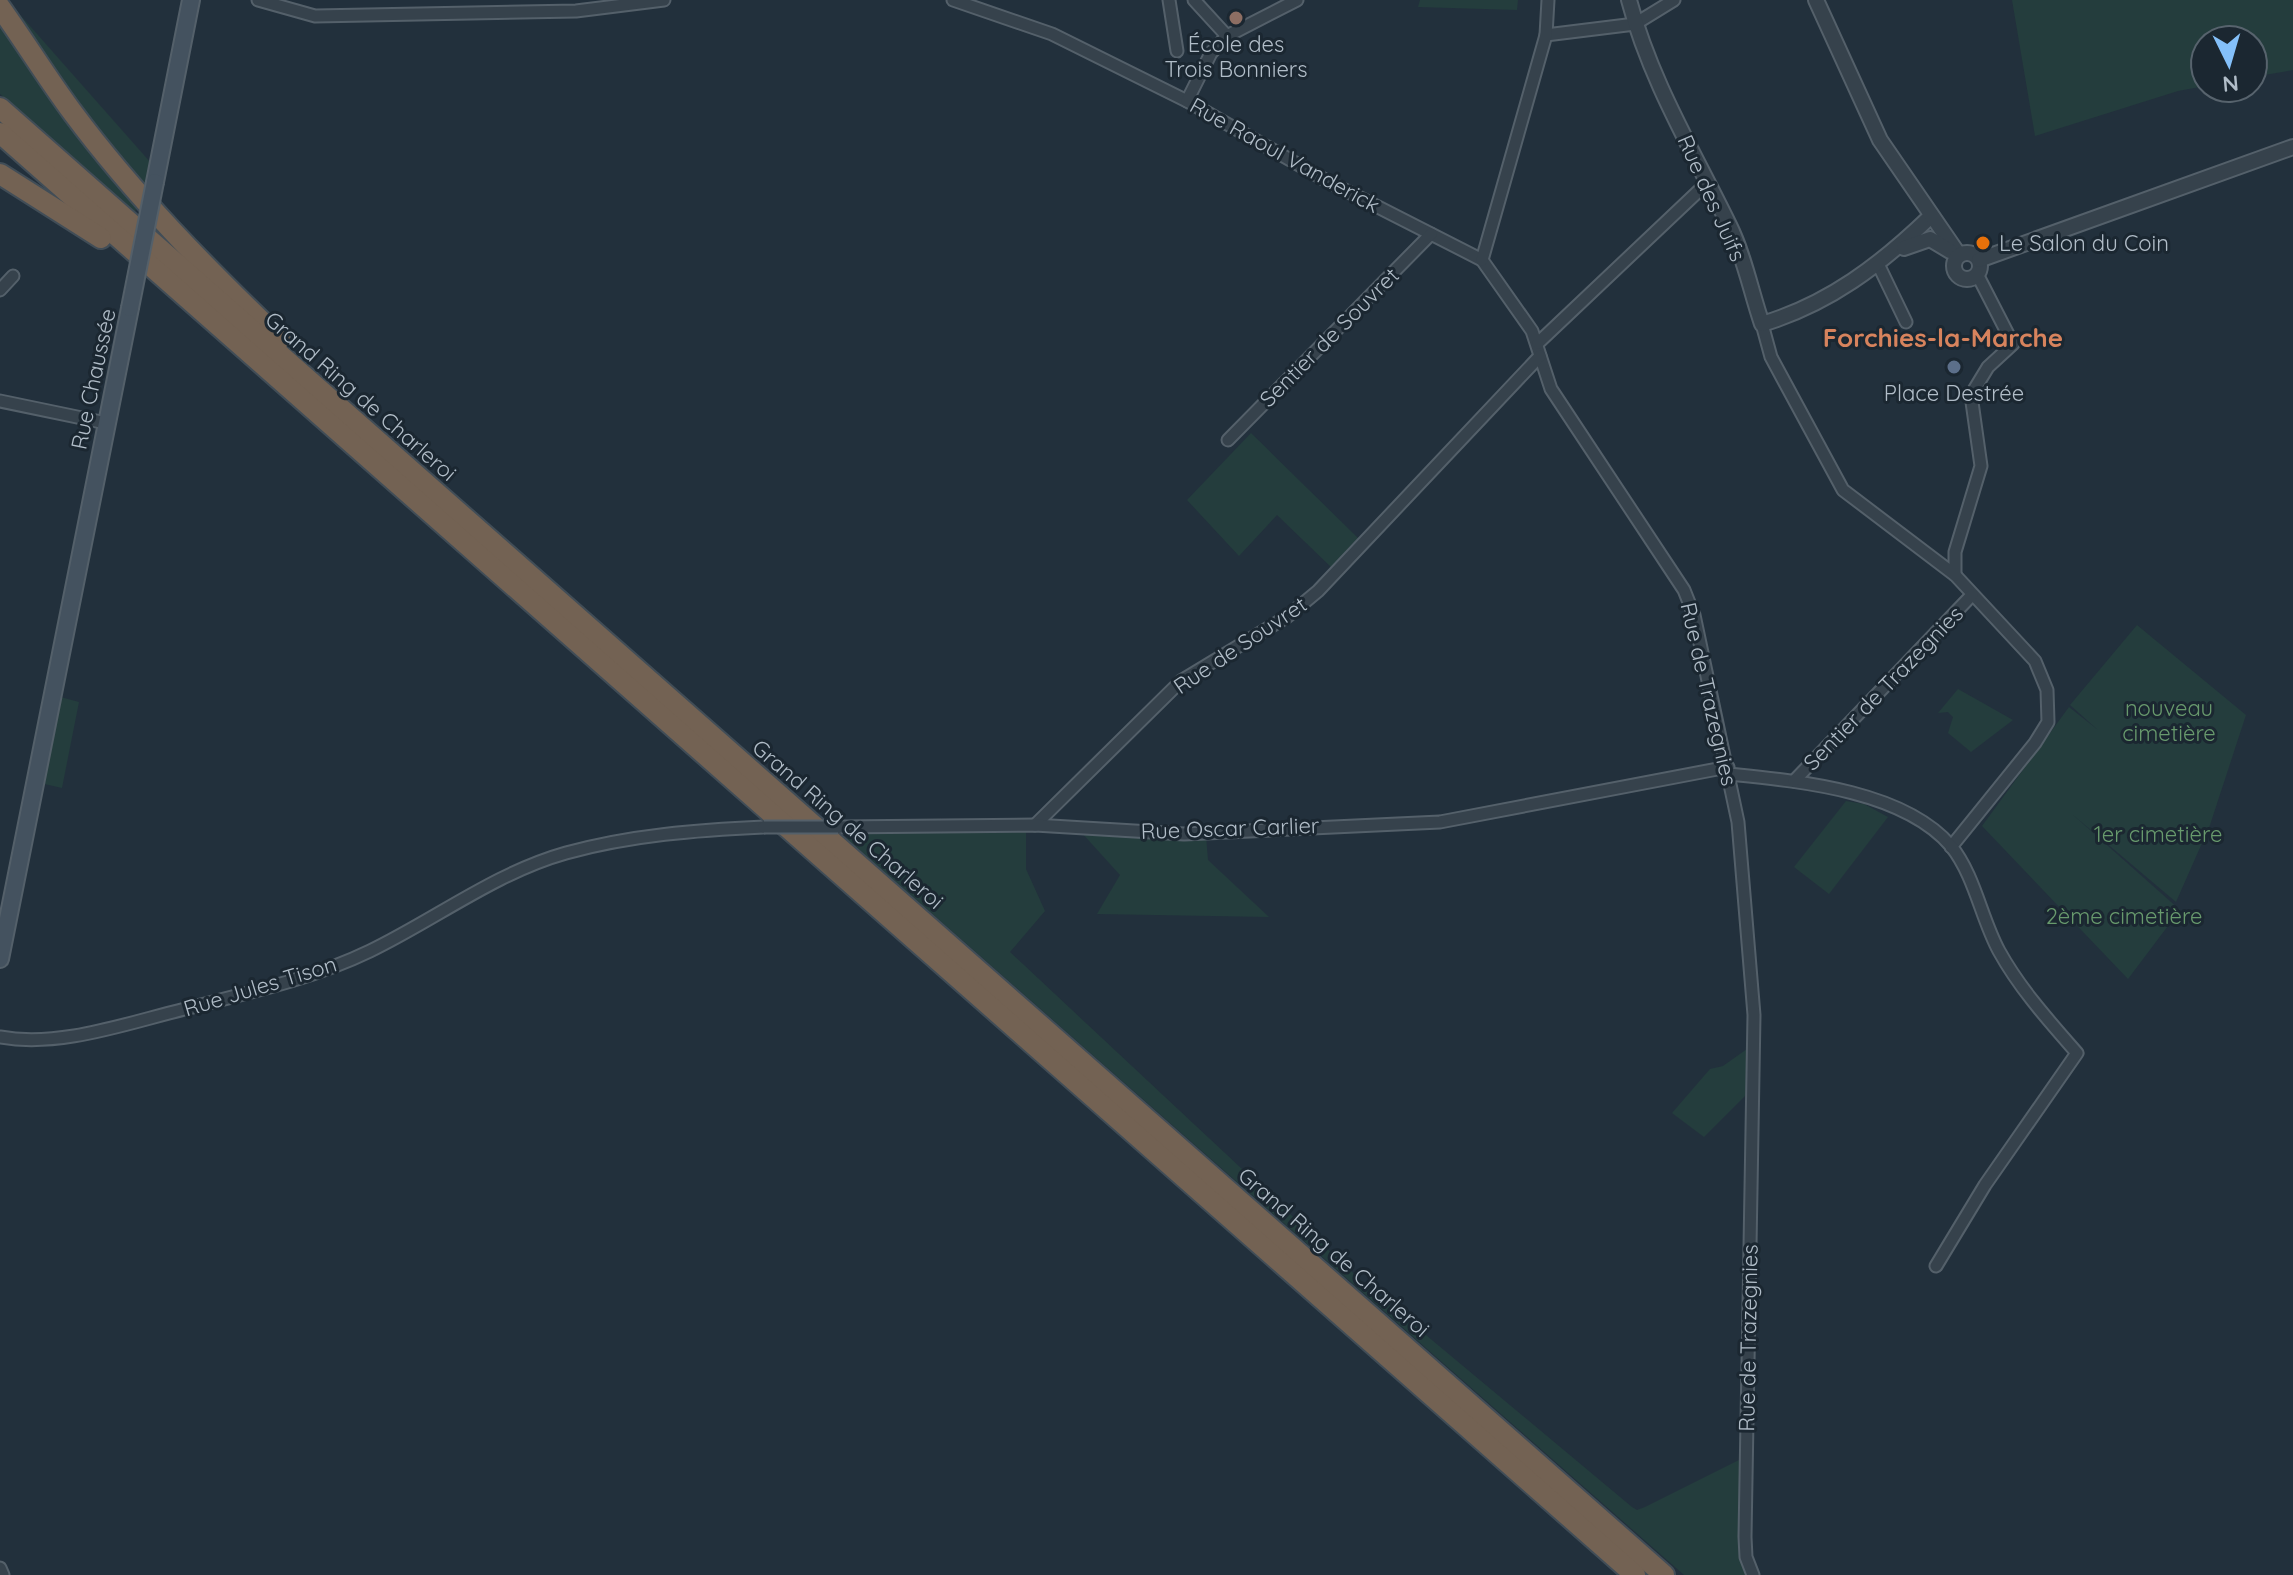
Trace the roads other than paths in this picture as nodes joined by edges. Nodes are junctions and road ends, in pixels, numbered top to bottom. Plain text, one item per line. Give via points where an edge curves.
1 (191, 0) edge
2 (258, 0) edge
3 (664, 0) edge
4 (953, 0) edge
5 (1169, 0) edge
6 (1194, 0) edge
7 (1297, 0) edge
8 (1548, 0) edge
9 (1629, 0) edge
10 (1674, 0) edge
11 (1816, 0) edge
12 (0, 7) edge
13 (1635, 24) junction
14 (1546, 35) junction
15 (1227, 36) junction
16 (1177, 51) dead end
17 (1187, 101) junction
18 (0, 108) edge
19 (0, 133) edge
20 (2293, 147) edge
21 (0, 174) edge
22 (1706, 184) junction
23 (1930, 217) junction
24 (1431, 234) junction
25 (1893, 254) junction
26 (1957, 258) junction
27 (1482, 260) junction
28 (1878, 264) junction
29 (150, 265) junction
30 (1978, 267) junction
31 (13, 276) dead end
32 (0, 290) edge
33 (1906, 322) dead end
34 (1762, 324) junction
35 (1538, 343) junction
36 (1540, 356) junction
37 (0, 401) edge
38 (345, 413) junction
39 (106, 423) junction
40 (1228, 440) dead end
41 (1955, 575) junction
42 (1972, 595) junction
43 (1728, 770) junction
44 (1794, 781) junction
45 (1035, 825) junction
46 (679, 831) joint
47 (1951, 847) junction
48 (0, 959) edge
49 (0, 1037) edge
50 (1936, 1266) dead end
51 (0, 1568) edge
52 (3, 1575) edge
53 (1635, 1575) edge
54 (1664, 1575) edge
55 (1753, 1575) edge

1 - 39 main road, Rue Chaussée, bridge
2 - 3 street via 315,16 576,11
4 - 17 street, Rue Raoul Vanderick via 1052,34
5 - 16 street
6 - 15 street
7 - 15 street
8 - 14 street
9 - 13 street, Rue des Juifs
10 - 13 street
11 - 23 street via 1880,140
12 - 38 highway via 118,170 222,282 335,391
13 - 14 street
13 - 22 street, Rue des Juifs
14 - 27 street
15 - 17 street via 1211,53
17 - 24 street, Rue Raoul Vanderick
18 - 38 highway, Grand Ring de Charleroi
19 - 29 highway, Grand Ring de Charleroi
20 - 30 street
21 - 29 highway
22 - 34 street, Rue des Juifs via 1729,225
22 - 35 street
23 - 25 street
23 - 26 street
24 - 27 street, Rue Raoul Vanderick
24 - 40 street, Sentier de Souvret
25 - 26 street via 1930,239
25 - 28 street
26 - 30 street via 1966,253
26 - 30 street via 1959,276 1968,279
27 - 35 street, Rue de Trazegnies
28 - 33 street
28 - 34 street via 1828,298
29 - 53 highway, Grand Ring de Charleroi
30 - 41 street via 2013,344 1978,379 1971,395 1981,466 1955,552
31 - 32 street
34 - 41 street via 1771,357 1843,490
35 - 36 street, Rue de Trazegnies
36 - 43 street, Rue de Trazegnies via 1551,389 1684,590
36 - 45 street, Rue de Souvret via 1318,591 1288,616 1181,681
37 - 39 street
38 - 54 highway, Grand Ring de Charleroi
39 - 48 main road, Rue Chaussée
41 - 42 street
42 - 44 street, Sentier de Trazegnies
42 - 47 street via 2035,661 2047,690 2048,722
43 - 44 street, Rue Oscar Carlier
43 - 45 street, Rue Oscar Carlier via 1440,822 1184,834
43 - 55 street, Rue de Trazegnies via 1742,850 1754,1015 1746,1455 1746,1557
44 - 47 street, Rue Oscar Carlier via 1870,797 1914,819
45 - 46 street, Rue Oscar Carlier, bridge
46 - 49 street, Rue Jules Tison via 565,853 503,878 369,952 286,983 77,1035 39,1040
47 - 50 street via 1999,951 2032,1001 2077,1053
51 - 52 street

